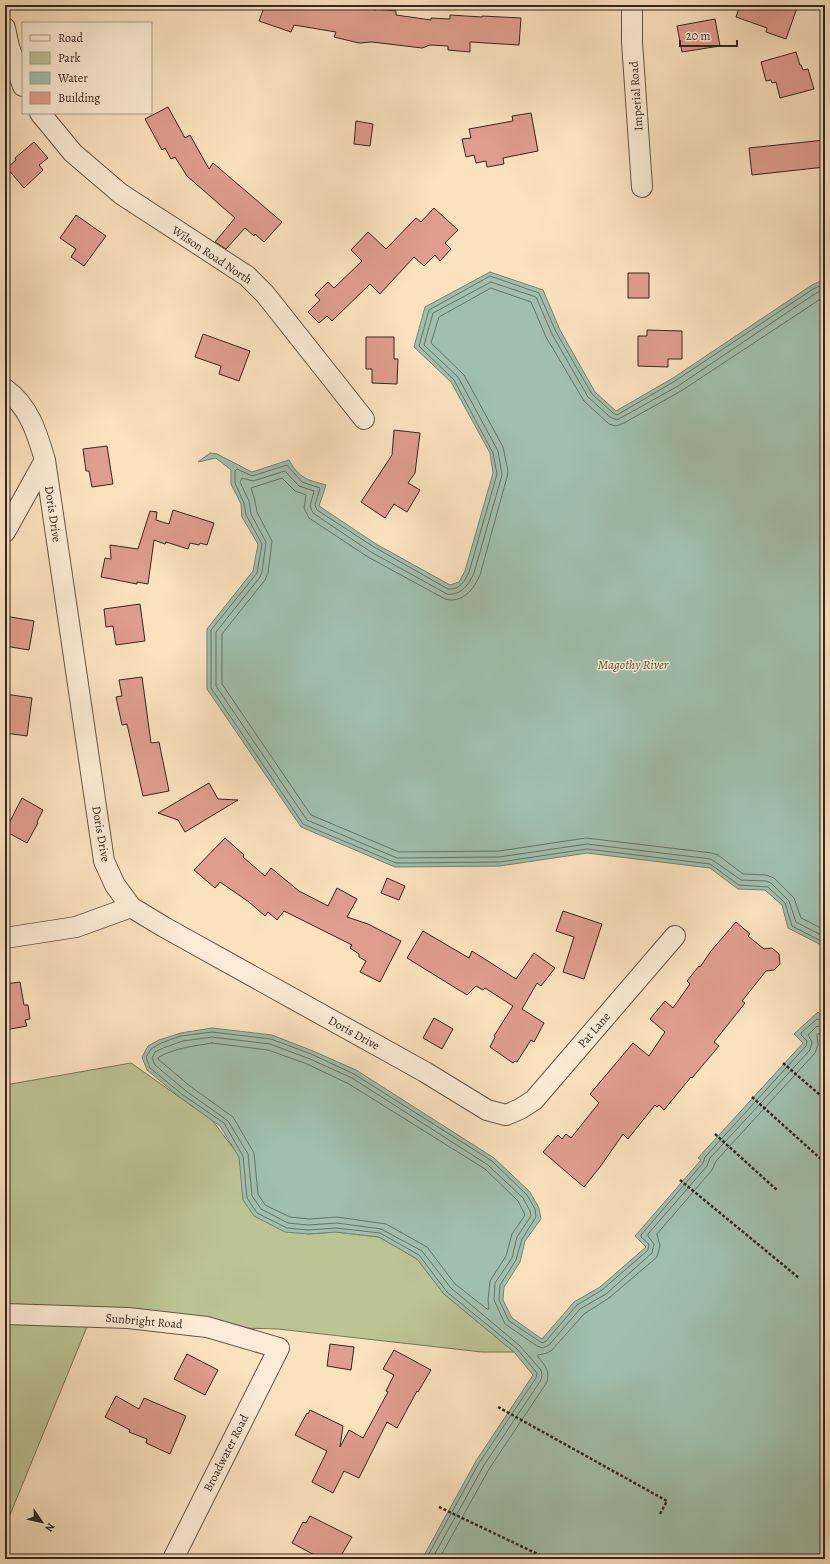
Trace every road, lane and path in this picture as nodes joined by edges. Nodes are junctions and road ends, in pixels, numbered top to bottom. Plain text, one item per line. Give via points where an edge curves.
1 (632, 5) edge
2 (5, 28) edge
3 (22, 83) edge
4 (41, 114) edge
5 (642, 187) dead end
6 (5, 389) edge
7 (364, 420) dead end
8 (45, 460) junction
9 (5, 532) edge
10 (131, 907) junction
11 (675, 936) dead end
12 (5, 938) edge
13 (783, 1063) dead end
14 (820, 1095) dead end
15 (752, 1097) dead end
16 (506, 1115) joint
17 (715, 1134) dead end
18 (822, 1160) dead end
19 (680, 1180) dead end
20 (778, 1191) dead end
21 (799, 1278) dead end
22 (5, 1314) edge
23 (280, 1348) joint
24 (498, 1407) dead end
25 (439, 1507) dead end
26 (660, 1514) dead end
27 (173, 1559) edge
28 (548, 1559) edge

1 - 5 street, Imperial Road via 632,42
2 - 3 street
4 - 7 street, Wilson Road North via 73,153 121,194 247,276 265,294
6 - 8 street, Doris Drive via 25,409 37,431
8 - 9 street
8 - 10 street, Doris Drive via 104,861 115,885
10 - 12 street via 76,927
10 - 16 street, Doris Drive via 418,1068 487,1110
11 - 16 street, Pat Lane via 534,1100
13 - 14 path
15 - 18 path
17 - 20 path
19 - 21 path
22 - 23 street, Sunbright Road via 128,1318 207,1327
23 - 27 street, Broadwater Road
24 - 26 path via 667,1501
25 - 28 path

